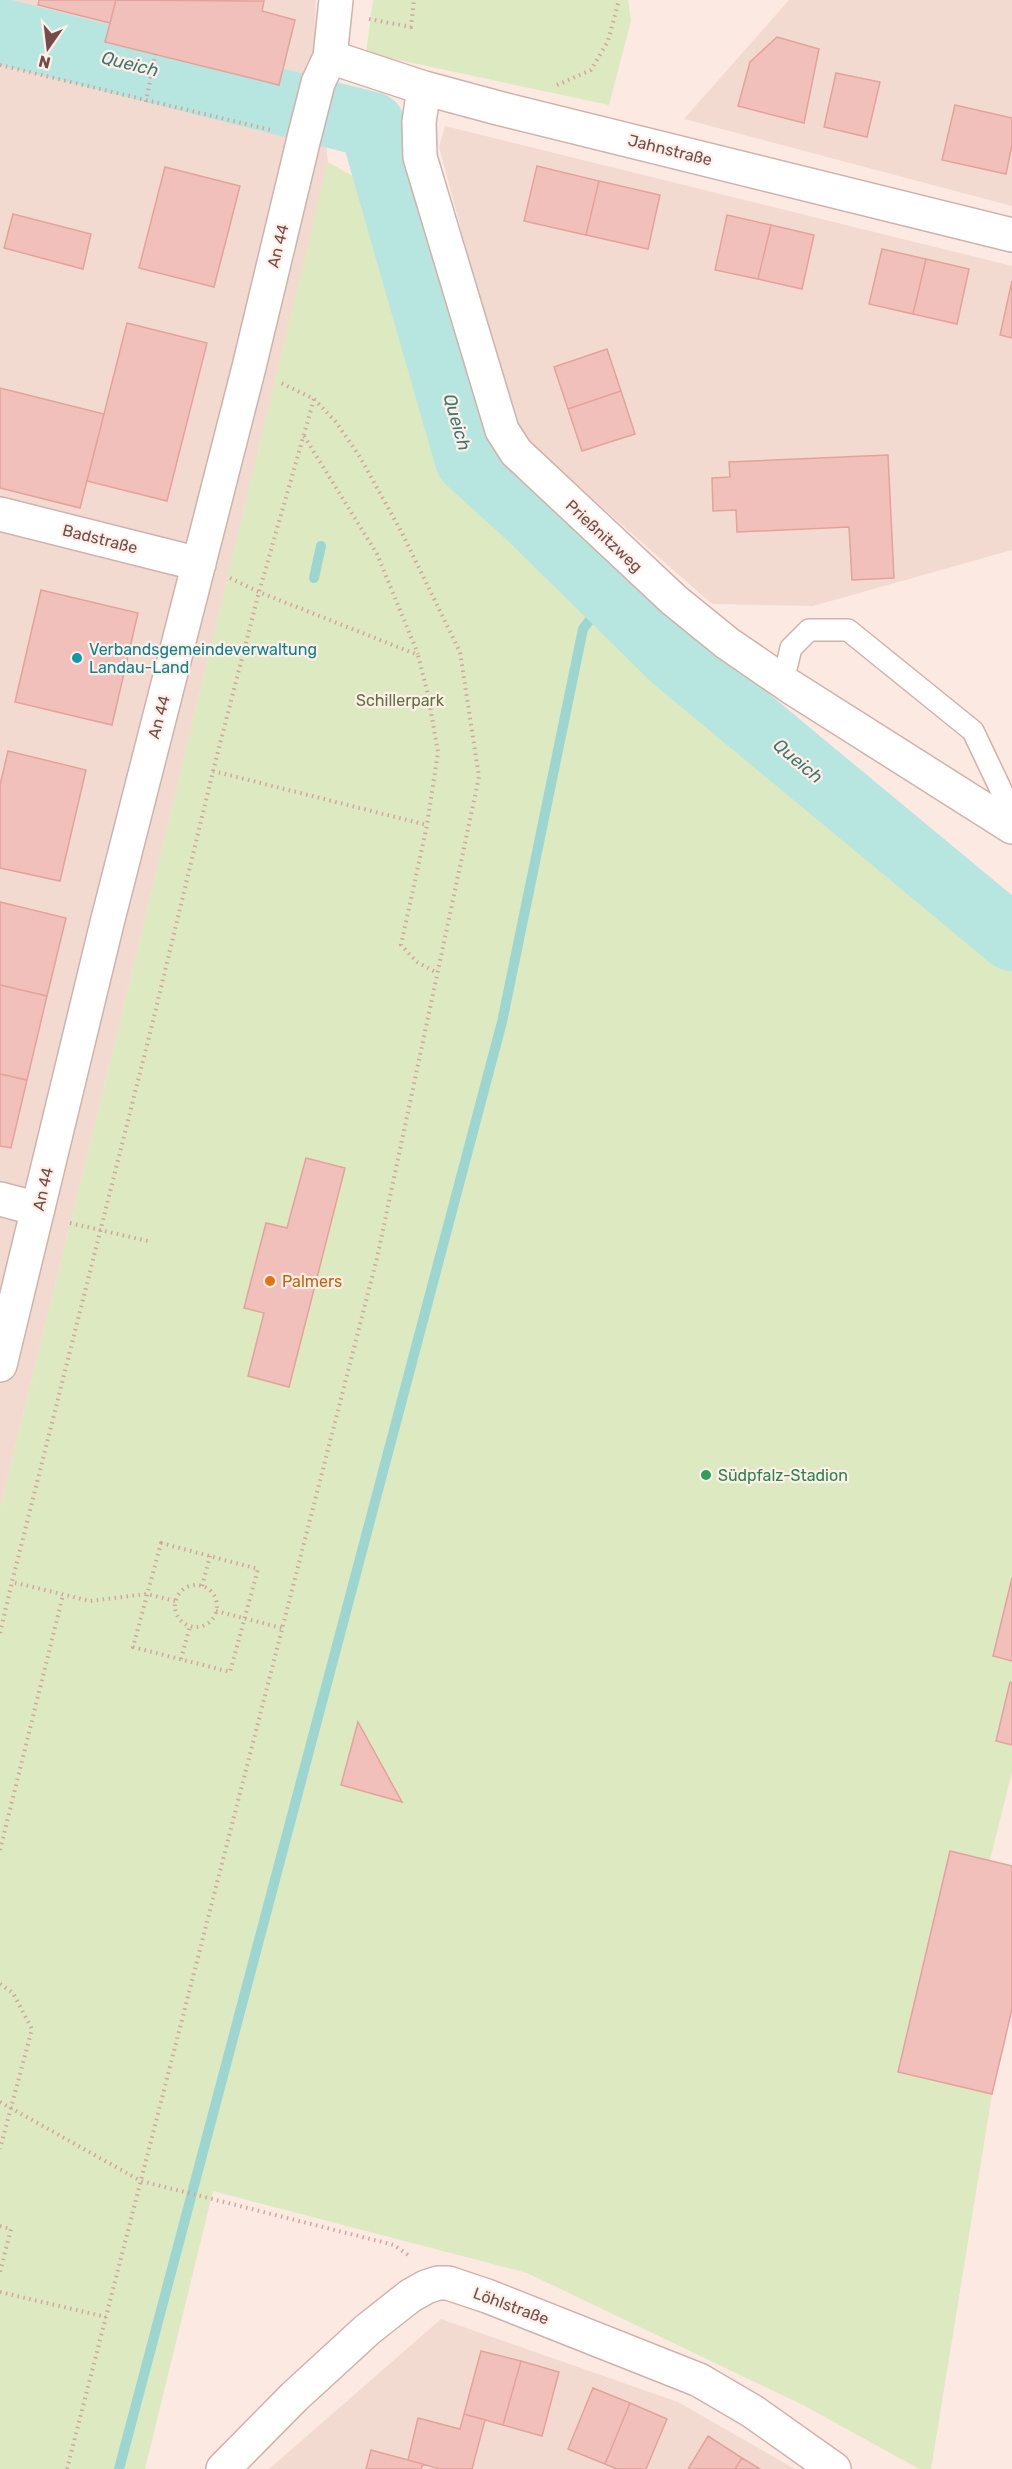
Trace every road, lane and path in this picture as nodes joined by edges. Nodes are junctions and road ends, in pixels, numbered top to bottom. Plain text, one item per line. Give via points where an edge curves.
1 (336, 0) edge
2 (414, 0) edge
3 (619, 0) edge
4 (375, 20) dead end
5 (155, 54) dead end
6 (330, 57) junction
7 (0, 65) edge
8 (555, 86) dead end
9 (424, 88) junction
10 (147, 102) junction
11 (304, 138) junction
12 (1012, 235) edge
13 (249, 367) junction
14 (314, 399) junction
15 (303, 435) junction
16 (0, 514) edge
17 (199, 564) junction
18 (259, 592) junction
19 (418, 655) junction
20 (783, 681) junction
21 (213, 771) junction
22 (1012, 813) edge
23 (428, 825) junction
24 (1012, 827) edge
25 (437, 973) junction
26 (0, 1199) edge
27 (37, 1212) junction
28 (100, 1230) junction
29 (148, 1241) dead end
30 (0, 1365) edge
31 (210, 1556) junction
32 (12, 1582) junction
33 (202, 1586) junction
34 (147, 1594) junction
35 (63, 1595) junction
36 (175, 1601) junction
37 (216, 1611) junction
38 (244, 1618) junction
39 (190, 1626) junction
40 (282, 1628) junction
41 (0, 1633) edge
42 (181, 1659) junction
43 (0, 1850) edge
44 (0, 1984) edge
45 (0, 2102) edge
46 (12, 2110) junction
47 (0, 2149) edge
48 (141, 2181) junction
49 (0, 2226) edge
50 (0, 2272) edge
51 (448, 2283) junction
52 (0, 2292) edge
53 (106, 2317) junction
54 (67, 2469) edge
55 (223, 2469) edge
56 (834, 2469) edge

1 - 6 street, An 44
2 - 4 path via 411,27
3 - 8 path via 608,41 591,70
5 - 10 path
6 - 9 street, Jahnstraße
6 - 11 street, An 44 via 318,83
7 - 10 path
9 - 12 street, Jahnstraße
9 - 20 street, Prießnitzweg via 420,157 501,430 536,472 674,600
10 - 11 path
11 - 13 street, An 44
13 - 14 path
13 - 17 street, An 44
14 - 15 path
14 - 25 path via 360,457 460,652 479,777
15 - 18 path
15 - 19 path via 377,554
16 - 17 street, Badstraße
17 - 18 path
17 - 27 street, An 44
18 - 19 path
18 - 21 path
19 - 23 path via 438,752
20 - 22 lane via 791,648 809,630 848,630 973,731
20 - 24 street, Prießnitzweg
21 - 23 path
21 - 28 path
23 - 25 path via 401,945 417,962
25 - 40 path via 377,1258
26 - 27 street
27 - 28 path
27 - 30 street, An 44
28 - 29 path
28 - 32 path
31 - 33 path
31 - 34 path via 161,1543
31 - 38 path via 258,1569
32 - 35 path
32 - 41 path
33 - 36 path via 183,1588
33 - 37 path via 213,1594
34 - 35 path via 90,1601
34 - 36 path
34 - 42 path via 134,1647
35 - 43 path
36 - 39 path via 177,1615
37 - 38 path
37 - 39 path via 204,1625
38 - 40 path
38 - 42 path via 230,1672
39 - 42 path
40 - 48 path
44 - 46 path via 13,1993 32,2029
45 - 46 path
46 - 47 path
46 - 48 path
48 - 51 path via 394,2245
48 - 53 path
49 - 50 path via 11,2229
51 - 55 street via 418,2291 367,2330
51 - 56 street, Löhlstraße via 699,2380 752,2411
52 - 53 path
53 - 54 path

